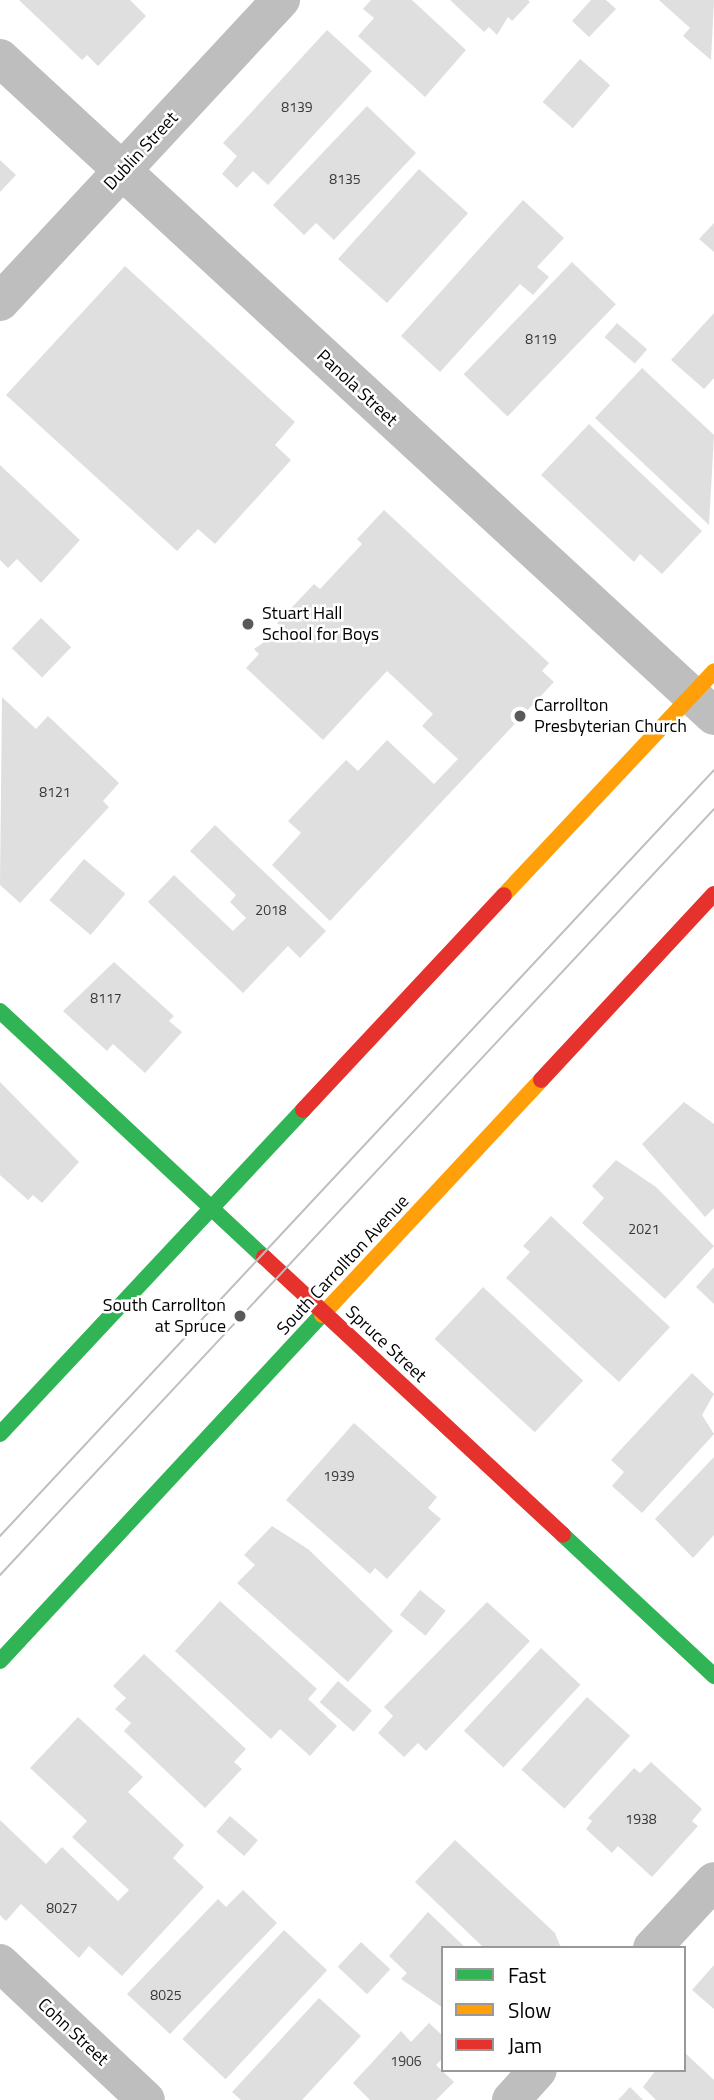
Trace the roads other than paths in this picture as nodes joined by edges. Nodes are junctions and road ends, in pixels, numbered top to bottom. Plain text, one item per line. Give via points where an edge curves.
1 (281, 0) edge
2 (0, 58) edge
3 (122, 171) junction
4 (0, 302) edge
5 (706, 694) edge
6 (714, 894) edge
7 (0, 1011) edge
8 (212, 1208) junction
9 (324, 1313) junction
10 (0, 1434) edge
11 (0, 1661) edge
12 (714, 1676) edge
13 (714, 1881) edge
14 (654, 1946) edge
15 (0, 1963) edge
16 (536, 2072) edge
17 (146, 2100) edge
18 (511, 2100) edge

1 - 3 street, Dublin Street
2 - 3 street, Panola Street
3 - 4 street, Dublin Street
3 - 5 street, Panola Street
5 - 8 main road
6 - 9 main road, South Carrollton Avenue
7 - 8 main road, Spruce Street
8 - 9 main road, Spruce Street
8 - 10 main road
9 - 11 main road, South Carrollton Avenue
9 - 12 main road, Spruce Street
13 - 14 street
15 - 17 street, Cohn Street
16 - 18 street

